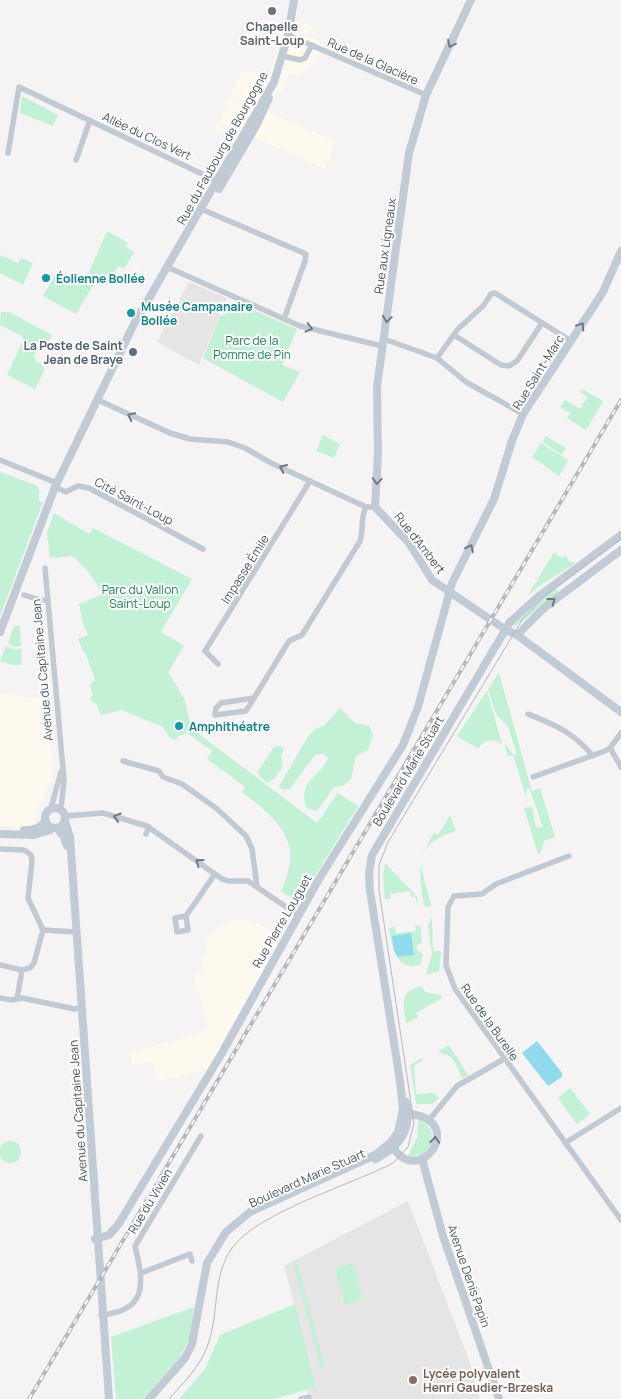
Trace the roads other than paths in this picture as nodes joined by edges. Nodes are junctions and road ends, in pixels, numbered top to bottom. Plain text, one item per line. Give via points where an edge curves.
1 (296, 0) edge
2 (472, 0) edge
3 (289, 35) junction
4 (312, 44) junction
5 (284, 57) junction
6 (426, 95) junction
7 (90, 120) junction
8 (8, 153) dead end
9 (76, 160) dead end
10 (220, 182) junction
11 (203, 210) junction
12 (621, 251) edge
13 (167, 270) junction
14 (284, 319) junction
15 (542, 323) junction
16 (454, 336) junction
17 (571, 341) junction
18 (383, 342) junction
19 (436, 358) junction
20 (98, 400) junction
21 (523, 414) junction
22 (0, 460) edge
23 (310, 481) junction
24 (56, 485) junction
25 (366, 507) junction
26 (375, 507) junction
27 (621, 535) edge
28 (202, 549) dead end
29 (621, 550) edge
30 (45, 568) dead end
31 (450, 592) junction
32 (24, 595) dead end
33 (46, 600) junction
34 (506, 630) junction
35 (0, 632) edge
36 (517, 635) junction
37 (218, 664) dead end
38 (254, 698) junction
39 (621, 712) edge
40 (528, 714) dead end
41 (621, 733) edge
42 (610, 748) junction
43 (593, 756) junction
44 (123, 761) dead end
45 (621, 767) edge
46 (62, 770) junction
47 (533, 777) dead end
48 (51, 808) junction
49 (64, 815) junction
50 (45, 820) junction
51 (55, 828) junction
52 (0, 829) edge
53 (0, 834) edge
54 (0, 849) edge
55 (569, 856) dead end
56 (215, 874) junction
57 (257, 886) junction
58 (186, 916) dead end
59 (298, 916) junction
60 (43, 930) junction
61 (74, 933) junction
62 (0, 965) edge
63 (22, 970) junction
64 (0, 998) edge
65 (16, 999) junction
66 (80, 1008) junction
67 (504, 1059) junction
68 (621, 1108) edge
69 (406, 1115) junction
70 (429, 1120) junction
71 (201, 1136) dead end
72 (566, 1143) junction
73 (392, 1146) junction
74 (422, 1159) junction
75 (621, 1220) edge
76 (97, 1239) junction
77 (192, 1262) dead end
78 (141, 1273) junction
79 (102, 1315) junction
80 (309, 1397) dead end
81 (108, 1399) edge
82 (149, 1399) edge
83 (153, 1399) edge
84 (301, 1399) edge
85 (499, 1399) edge

1 - 3 main road, Rue du Faubourg de Bourgogne
1 - 3 main road, Rue du Faubourg de Bourgogne
2 -> 6 main road, Rue aux Ligneaux
3 - 4 street, Rue de la Glacière
3 - 5 main road, Rue du Faubourg de Bourgogne
4 - 5 street, Rue de la Glacière via 303,60
4 - 6 street, Rue de la Glacière
5 - 10 main road, Rue du Faubourg de Bourgogne
6 -> 18 main road, Rue aux Ligneaux via 409,153
7 - 8 street, Allée du Clos Vert via 19,87
7 - 9 street, Allée du Clos Vert
7 - 10 street, Allée du Clos Vert
10 - 11 main road, Rue du Faubourg de Bourgogne
11 - 13 main road, Rue du Faubourg de Bourgogne
11 - 14 street via 306,254
17 -> 12 main road, Rue Saint-Marc via 603,292
13 - 14 street
13 - 20 main road, Rue du Faubourg de Bourgogne via 134,324
14 -> 18 street via 300,326
15 - 16 street via 495,293
15 - 16 street via 517,361 509,366 501,365
15 - 17 street
16 - 19 street
17 - 21 main road, Rue Saint-Marc
18 - 19 street
18 -> 26 main road, Rue aux Ligneaux via 377,386
19 - 21 street via 466,382
23 -> 20 street via 245,448 228,442 170,434
20 - 24 main road, Rue du Faubourg de Bourgogne
31 -> 21 main road, Rue Saint-Marc via 494,499
22 - 24 street
23 - 25 street
23 - 37 street, Impasse Émile via 206,651
24 - 28 street, Cité Saint-Loup via 66,492 78,486 88,488
24 - 35 main road, Rue du Faubourg de Bourgogne
25 - 26 street
25 - 38 street via 360,541 302,635 289,641
26 - 31 main road, Rue d'Ambert via 409,543 432,580
27 - 34 main road, Boulevard Marie Stuart via 538,597 510,622
36 -> 29 main road via 544,608
30 - 33 street, Avenue du Capitaine Jean
31 - 34 main road, Rue d'Ambert
31 - 59 main road, Rue Pierre Louguet via 418,707 403,745
32 - 33 street
33 - 46 street, Avenue du Capitaine Jean
34 - 36 main road, Rue d'Ambert
34 - 69 main road, Boulevard Marie Stuart via 379,840 370,864 370,891
36 - 39 main road, Rue d'Ambert
38 - 38 street via 246,711 216,716 220,703
40 - 43 street via 563,728
41 - 42 street
42 - 43 street
42 - 45 street
43 - 47 street
44 - 57 street via 159,771 163,777 182,784 216,808 246,836 252,849
46 - 48 street
46 - 49 street, Avenue du Capitaine Jean
48 - 49 main road
48 - 50 main road
49 - 51 main road
56 -> 49 street via 136,823 97,813
49 - 61 main road, Avenue du Capitaine Jean via 70,837
50 - 51 main road, Avenue du Capitaine Jean
50 - 52 main road via 32,830
51 - 53 main road via 34,835
51 - 61 main road, Avenue du Capitaine Jean via 67,843
54 - 60 street via 24,850 31,855 28,898
55 - 67 street, Rue de la Burelle via 496,884 482,894 457,895 449,904 446,965 449,980
56 - 57 street via 225,881 245,880
56 - 58 street
57 - 59 street
59 - 76 main road, Rue Pierre Louguet via 222,1053 118,1225 109,1235
60 - 61 street
60 - 63 street via 33,966
61 - 66 main road, Avenue du Capitaine Jean
62 - 63 street
63 - 65 street
64 - 65 street
65 - 66 street
66 - 76 main road, Avenue du Capitaine Jean
67 - 70 street via 457,1086
67 - 72 street, Rue de la Burelle
68 - 72 street
69 - 70 main road
69 - 73 main road, Boulevard Marie Stuart
74 -> 70 main road via 429,1156 436,1145 436,1130
71 - 78 street, Rue du Vivien via 135,1246
72 - 75 street, Rue de la Burelle
73 - 74 main road via 408,1160
73 - 82 main road via 250,1212 226,1232 207,1263 192,1344 185,1358
73 - 83 main road, Boulevard Marie Stuart via 260,1210 234,1228 220,1244 209,1270 199,1337 194,1348
74 - 85 main road, Avenue Denis Papin via 443,1236
76 - 79 main road, Avenue du Capitaine Jean
77 - 78 street via 190,1254
78 - 79 street, Rue du Vivien via 140,1296 132,1305
79 - 81 main road, Avenue du Capitaine Jean
80 - 84 street

